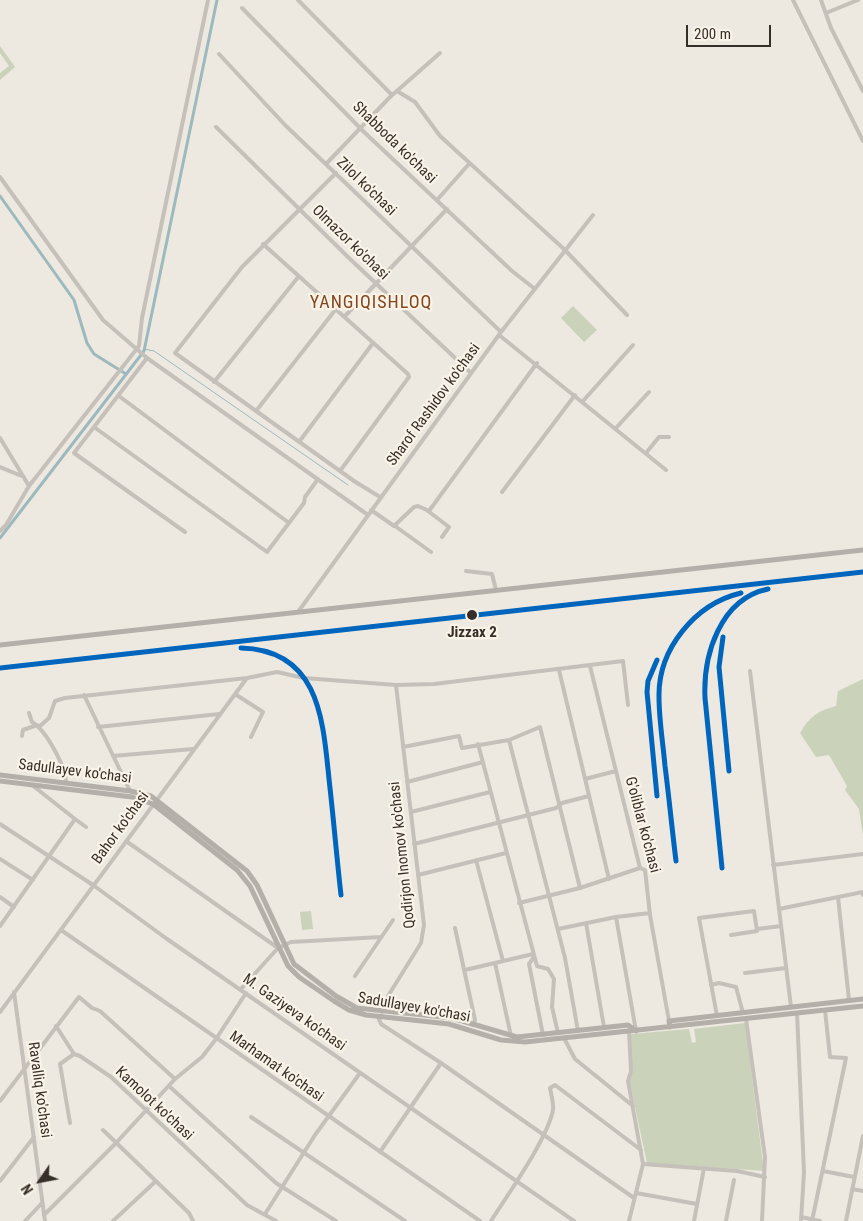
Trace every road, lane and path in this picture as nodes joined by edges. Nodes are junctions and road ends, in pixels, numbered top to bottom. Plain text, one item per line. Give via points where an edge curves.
1 (208, 0) edge
2 (298, 0) edge
3 (793, 0) edge
4 (821, 0) edge
5 (858, 0) edge
6 (242, 8) dead end
7 (826, 13) junction
8 (440, 53) dead end
9 (219, 54) dead end
10 (397, 91) junction
11 (863, 91) edge
12 (392, 95) junction
13 (216, 127) dead end
14 (359, 127) junction
15 (863, 140) edge
16 (326, 164) junction
17 (470, 164) junction
18 (336, 173) junction
19 (0, 177) edge
20 (437, 200) junction
21 (299, 209) junction
22 (447, 209) junction
23 (593, 215) dead end
24 (263, 244) junction
25 (412, 247) junction
26 (565, 250) junction
27 (299, 276) junction
28 (376, 283) junction
29 (535, 289) junction
30 (336, 309) junction
31 (627, 314) dead end
32 (345, 316) junction
33 (500, 333) junction
34 (374, 343) junction
35 (633, 345) dead end
36 (136, 349) junction
37 (147, 358) junction
38 (537, 364) junction
39 (471, 373) junction
40 (214, 382) junction
41 (649, 392) dead end
42 (119, 396) junction
43 (575, 396) junction
44 (583, 401) junction
45 (256, 411) junction
46 (94, 427) junction
47 (616, 428) junction
48 (669, 437) dead end
49 (0, 438) edge
50 (299, 442) junction
51 (646, 453) junction
52 (0, 467) edge
53 (666, 470) dead end
54 (340, 471) junction
55 (24, 477) junction
56 (318, 479) junction
57 (29, 486) junction
58 (502, 492) dead end
59 (380, 497) junction
60 (371, 510) junction
61 (428, 511) junction
62 (368, 515) junction
63 (289, 523) junction
64 (394, 526) junction
65 (0, 532) edge
66 (185, 532) dead end
67 (442, 537) dead end
68 (863, 550) edge
69 (431, 552) dead end
70 (466, 571) dead end
71 (496, 590) junction
72 (298, 612) junction
73 (0, 645) edge
74 (590, 666) junction
75 (559, 670) junction
76 (750, 671) dead end
77 (248, 678) junction
78 (396, 685) junction
79 (235, 694) junction
80 (84, 695) junction
81 (628, 705) dead end
82 (29, 713) dead end
83 (219, 714) junction
84 (38, 726) junction
85 (98, 727) junction
86 (22, 736) dead end
87 (251, 737) dead end
88 (510, 740) junction
89 (478, 744) junction
90 (403, 747) junction
91 (193, 749) junction
92 (113, 756) junction
93 (483, 762) junction
94 (616, 771) junction
95 (0, 775) edge
96 (586, 779) junction
97 (0, 781) edge
98 (407, 782) junction
99 (66, 783) junction
100 (32, 785) junction
101 (130, 791) junction
102 (490, 792) junction
103 (590, 796) junction
104 (157, 798) junction
105 (153, 804) junction
106 (559, 806) junction
107 (411, 812) junction
108 (529, 815) junction
109 (75, 819) junction
110 (498, 823) junction
111 (0, 824) edge
112 (86, 827) dead end
113 (126, 840) junction
114 (414, 844) junction
115 (506, 853) junction
116 (863, 854) edge
117 (49, 855) junction
118 (0, 859) edge
119 (476, 860) junction
120 (773, 865) junction
121 (640, 868) junction
122 (418, 875) junction
123 (609, 879) junction
124 (33, 880) junction
125 (93, 885) junction
126 (580, 888) junction
127 (863, 895) edge
128 (550, 896) junction
129 (0, 897) edge
130 (838, 897) junction
131 (519, 903) junction
132 (14, 907) junction
133 (779, 909) junction
134 (650, 913) junction
135 (616, 917) junction
136 (393, 920) dead end
137 (586, 923) junction
138 (1, 924) edge
139 (781, 926) junction
140 (455, 928) dead end
141 (558, 929) junction
142 (757, 929) junction
143 (62, 930) junction
144 (731, 935) dead end
145 (381, 937) junction
146 (281, 947) junction
147 (534, 955) junction
148 (503, 961) junction
149 (495, 963) junction
150 (786, 968) junction
151 (465, 970) junction
152 (745, 973) dead end
153 (355, 976) dead end
154 (711, 985) junction
155 (240, 989) junction
156 (14, 992) junction
157 (246, 993) junction
158 (863, 999) edge
159 (849, 1000) junction
160 (863, 1006) edge
161 (791, 1007) junction
162 (825, 1010) junction
163 (0, 1012) edge
164 (382, 1012) junction
165 (753, 1012) junction
166 (743, 1013) junction
167 (797, 1014) junction
168 (717, 1016) junction
169 (378, 1017) junction
170 (756, 1018) junction
171 (746, 1019) junction
172 (670, 1024) junction
173 (474, 1025) junction
174 (56, 1026) junction
175 (604, 1027) junction
176 (578, 1031) junction
177 (629, 1031) junction
178 (636, 1031) junction
179 (558, 1033) junction
180 (543, 1035) junction
181 (511, 1036) junction
182 (564, 1038) junction
183 (216, 1039) junction
184 (74, 1054) junction
185 (441, 1063) junction
186 (24, 1068) junction
187 (360, 1073) junction
188 (175, 1079) junction
189 (169, 1086) junction
190 (0, 1101) edge
191 (633, 1106) junction
192 (412, 1108) junction
193 (146, 1111) junction
194 (251, 1117) dead end
195 (328, 1117) junction
196 (70, 1123) dead end
197 (103, 1130) dead end
198 (543, 1134) junction
199 (863, 1136) edge
200 (34, 1138) junction
201 (116, 1144) junction
202 (641, 1150) junction
203 (380, 1152) junction
204 (305, 1153) junction
205 (643, 1164) junction
206 (704, 1168) junction
207 (823, 1171) junction
208 (765, 1177) junction
209 (854, 1177) junction
210 (734, 1180) dead end
211 (0, 1181) edge
212 (156, 1181) junction
213 (517, 1181) junction
214 (283, 1186) junction
215 (852, 1189) junction
216 (863, 1191) edge
217 (636, 1192) junction
218 (634, 1198) junction
219 (42, 1203) junction
220 (697, 1204) junction
221 (264, 1214) junction
222 (44, 1215) junction
223 (801, 1219) edge
224 (191, 1220) edge
225 (812, 1220) edge
226 (25, 1221) edge
227 (45, 1221) edge
228 (113, 1221) edge
229 (276, 1221) edge
230 (336, 1221) edge
231 (405, 1221) edge
232 (480, 1221) edge
233 (491, 1221) edge
234 (574, 1221) edge
235 (629, 1221) edge
236 (694, 1221) edge
237 (726, 1221) edge
238 (762, 1221) edge
239 (820, 1221) edge
240 (846, 1221) edge

1 - 36 street
2 - 12 street
3 - 15 street
4 - 7 street
5 - 7 street
6 - 14 street, Shabboda ko'chasi
7 - 11 street
8 - 10 street
9 - 16 street, Zilol ko'chasi
10 - 12 street
10 - 17 street via 415,102 440,136
12 - 14 street
13 - 21 street, Olmazor ko'chasi
14 - 16 street
14 - 20 street, Shabboda ko'chasi
16 - 18 street, Zilol ko'chasi
17 - 20 street
17 - 26 street
18 - 21 street
18 - 25 street, Zilol ko'chasi
19 - 36 street via 103,320
20 - 22 street, Shabboda ko'chasi
21 - 24 street
21 - 28 street, Olmazor ko'chasi
22 - 25 street
22 - 29 street, Shabboda ko'chasi
23 - 26 street, Sharof Rashidov ko'chasi
24 - 27 street
24 - 40 street via 175,353
25 - 28 street
25 - 33 street, Zilol ko'chasi
26 - 29 street, Sharof Rashidov ko'chasi
26 - 31 street
27 - 30 street
27 - 40 street
28 - 32 street
28 - 39 street, Olmazor ko'chasi
29 - 33 street, Sharof Rashidov ko'chasi
30 - 32 street
30 - 45 street
32 - 34 street
33 - 38 street, Zilol ko'chasi
33 - 39 street, Sharof Rashidov ko'chasi
34 - 50 street
34 - 54 street via 409,376
35 - 44 street
36 - 37 street
36 - 57 street
37 - 42 street
37 - 56 street
38 - 43 street, Zilol ko'chasi
38 - 61 street
39 - 59 street, Sharof Rashidov ko'chasi
40 - 45 street
41 - 47 street
42 - 46 street
42 - 63 street
43 - 44 street, Zilol ko'chasi
43 - 58 street
44 - 47 street, Zilol ko'chasi
45 - 50 street
46 - 63 street via 267,552
46 - 66 street via 74,453
47 - 51 street, Zilol ko'chasi
48 - 51 street via 659,437
49 - 55 street
50 - 54 street
51 - 53 street, Zilol ko'chasi
52 - 55 street
54 - 59 street
55 - 57 street
56 - 62 street
56 - 63 street
57 - 65 street
59 - 60 street, Sharof Rashidov ko'chasi
60 - 62 street, Sharof Rashidov ko'chasi
60 - 64 street
61 - 64 street via 414,507
61 - 67 street via 449,527
62 - 72 street, Sharof Rashidov ko'chasi
64 - 69 street
68 - 71 main road
70 - 71 street via 492,574
71 - 72 main road
72 - 73 main road
74 - 75 street
74 - 81 street via 623,661
74 - 94 street, G'oliblar ko'chasi
75 - 78 street
75 - 96 street
76 - 120 street
77 - 78 street via 278,672 304,678
77 - 79 street, Bahor ko'chasi
77 - 80 street
78 - 90 street, Qodirjon Inomov ko'chasi
79 - 83 street, Bahor ko'chasi
79 - 87 street via 263,712
80 - 84 street via 54,701 48,718
80 - 85 street
82 - 84 street via 32,722
83 - 85 street
83 - 91 street, Bahor ko'chasi
84 - 86 street via 23,730
84 - 99 street via 66,773
85 - 92 street
88 - 89 street
88 - 106 street via 540,727
88 - 108 street
89 - 90 street via 462,748 459,736
89 - 93 street
90 - 98 street, Qodirjon Inomov ko'chasi
91 - 92 street
91 - 104 street, Bahor ko'chasi
92 - 101 street
93 - 98 street
93 - 102 street
94 - 96 street
94 - 121 street, G'oliblar ko'chasi
95 - 99 main road, Sadullayev ko'chasi
96 - 103 street
97 - 100 main road
98 - 107 street, Qodirjon Inomov ko'chasi
99 - 101 main road, Sadullayev ko'chasi
100 - 105 main road via 132,797
100 - 109 street
101 - 104 main road, Sadullayev ko'chasi
102 - 107 street
102 - 110 street
103 - 106 street
103 - 123 street
104 - 105 street, Bahor ko'chasi
104 - 146 main road, Sadullayev ko'chasi via 247,871 259,890
105 - 113 street, Bahor ko'chasi
105 - 146 main road via 244,877
106 - 108 street
106 - 126 street
107 - 114 street, Qodirjon Inomov ko'chasi
108 - 110 street
108 - 128 street
109 - 112 street
109 - 117 street
110 - 114 street
110 - 115 street
111 - 117 street, M. Gaziyeva ko'chasi
113 - 125 street, Bahor ko'chasi
113 - 146 street
114 - 122 street, Qodirjon Inomov ko'chasi
115 - 119 street
115 - 131 street
116 - 120 street
117 - 124 street
117 - 125 street, M. Gaziyeva ko'chasi
118 - 124 street
119 - 122 street
119 - 148 street
120 - 133 street
121 - 123 street
121 - 134 street, G'oliblar ko'chasi via 645,870
122 - 164 street, Qodirjon Inomov ko'chasi via 424,925 421,943 383,1004
123 - 126 street
124 - 132 street
125 - 143 street, Bahor ko'chasi
125 - 155 street, M. Gaziyeva ko'chasi
126 - 128 street
127 - 130 street via 863,892
128 - 131 street
128 - 141 street
129 - 132 street
130 - 133 street
130 - 159 street
131 - 147 street
132 - 138 street
133 - 139 street
134 - 135 street
134 - 172 street, G'oliblar ko'chasi
135 - 137 street
135 - 178 street
136 - 145 street
137 - 141 street
137 - 175 street
139 - 142 street
139 - 150 street
140 - 151 street
141 - 176 street
142 - 144 street via 757,932
142 - 154 street via 754,911 699,918
143 - 156 street, Bahor ko'chasi
143 - 183 street, Marhamat ko'chasi
145 - 146 street via 291,942
145 - 153 street
146 - 155 street
146 - 164 main road via 297,968 336,996 357,1008
146 - 169 main road, Sadullayev ko'chasi via 288,966 303,980 349,1010
147 - 148 street
147 - 179 street via 537,966 548,969 554,979 552,1006
147 - 180 street via 529,964
148 - 149 street
149 - 151 street
149 - 181 street
150 - 152 street
150 - 161 street
151 - 173 street
154 - 166 street via 718,983 736,987
154 - 168 street
155 - 157 street, M. Gaziyeva ko'chasi
156 - 163 street, Bahor ko'chasi
156 - 186 street, Ravalliq ko'chasi
157 - 183 street
157 - 187 street, M. Gaziyeva ko'chasi
158 - 159 main road
159 - 161 main road
160 - 162 main road
161 - 165 main road
162 - 167 main road
162 - 207 street via 830,1056 846,1059
164 - 173 main road via 440,1016
165 - 166 main road
165 - 170 street
166 - 168 main road
167 - 170 main road
167 - 223 street via 804,1172
168 - 172 main road
169 - 182 main road, Sadullayev ko'chasi via 449,1024 511,1042
169 - 185 street via 381,1024
170 - 171 main road
171 - 172 main road
171 - 208 street
172 - 178 main road
173 - 181 main road
174 - 184 street
174 - 186 street
174 - 188 street via 79,996
175 - 176 main road
175 - 178 main road via 630,1025
176 - 179 main road
177 - 178 main road, Sadullayev ko'chasi
177 - 182 main road, Sadullayev ko'chasi
177 - 191 street via 631,1071 628,1081
179 - 180 main road
180 - 181 main road
182 - 191 street via 575,1059
183 - 188 street
183 - 195 street, Marhamat ko'chasi
184 - 193 street, Kamolot ko'chasi via 111,1077
184 - 196 street via 60,1064
185 - 192 street
185 - 198 street
186 - 190 street
186 - 200 street, Ravalliq ko'chasi
187 - 192 street, M. Gaziyeva ko'chasi
187 - 195 street
188 - 189 street
189 - 193 street
189 - 214 street
191 - 202 street
192 - 203 street
192 - 213 street, M. Gaziyeva ko'chasi
193 - 201 street
193 - 221 street, Kamolot ko'chasi via 247,1205
194 - 204 street
195 - 203 street, Marhamat ko'chasi
195 - 204 street
197 - 201 street
198 - 202 street via 553,1109 550,1088 555,1085
198 - 213 street
198 - 218 street
199 - 209 street
200 - 211 street
200 - 219 street, Ravalliq ko'chasi
201 - 212 street
201 - 222 street
202 - 205 street
203 - 232 street, Marhamat ko'chasi
204 - 214 street
204 - 231 street
205 - 206 street
205 - 217 street
206 - 208 street
206 - 220 street
207 - 209 street
207 - 225 street
208 - 238 street
209 - 215 street
210 - 237 street
212 - 224 street via 189,1213
212 - 228 street
213 - 233 street
213 - 234 street, M. Gaziyeva ko'chasi
214 - 221 street
214 - 230 street
215 - 216 street
215 - 240 street
217 - 218 street
217 - 220 street
218 - 235 street
219 - 222 street, Ravalliq ko'chasi
219 - 226 street
220 - 236 street
221 - 229 street, Kamolot ko'chasi
222 - 227 street, Ravalliq ko'chasi
223 - 225 street
225 - 239 street

